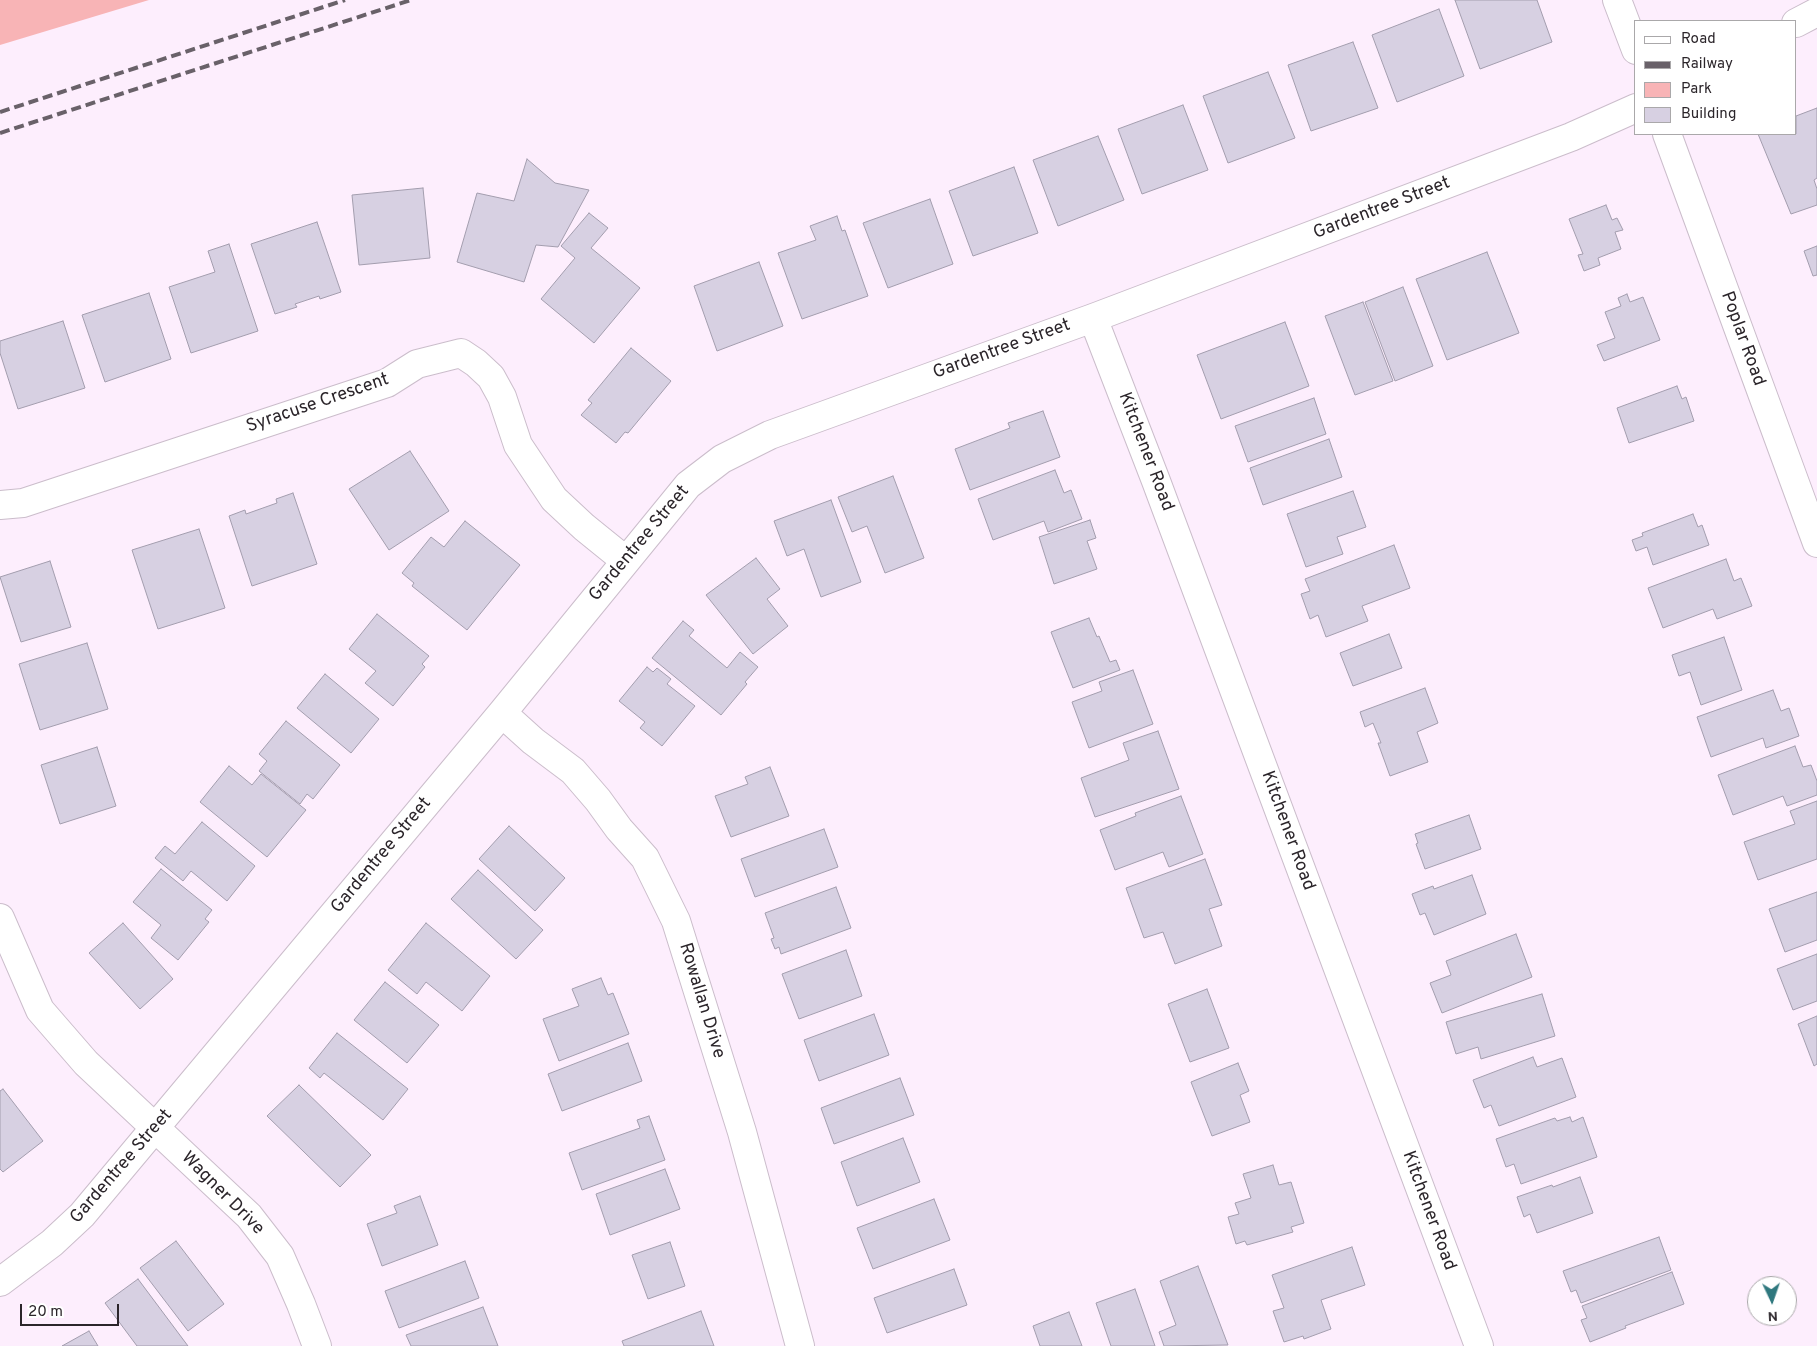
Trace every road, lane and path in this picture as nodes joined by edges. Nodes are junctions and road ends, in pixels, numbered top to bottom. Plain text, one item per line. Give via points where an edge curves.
1 (1617, 0) edge
2 (1817, 12) edge
3 (1797, 23) edge
4 (1634, 45) edge
5 (1634, 109) edge
6 (1667, 135) edge
7 (1093, 318) junction
8 (0, 505) edge
9 (1817, 543) edge
10 (626, 561) junction
11 (502, 713) junction
12 (0, 918) edge
13 (155, 1129) junction
14 (0, 1282) edge
15 (1477, 1345) edge
16 (317, 1346) edge
17 (800, 1346) edge

1 - 4 street
2 - 3 street
5 - 7 street, Gardentree Street via 1571,137
6 - 9 street, Poplar Road
7 - 10 street, Gardentree Street via 770,435 722,459 688,485
7 - 15 street, Kitchener Road
8 - 10 street, Syracuse Crescent via 23,503 387,383 417,364 461,353 491,377 502,396 518,445 554,499
10 - 11 street, Gardentree Street
11 - 13 street, Gardentree Street
11 - 17 street, Rowallan Drive via 573,771 598,800 645,858 676,921 742,1132
12 - 13 street via 40,1010 86,1063
13 - 14 street, Gardentree Street via 82,1215 52,1243
13 - 16 street, Wagner Drive via 249,1216 280,1256

